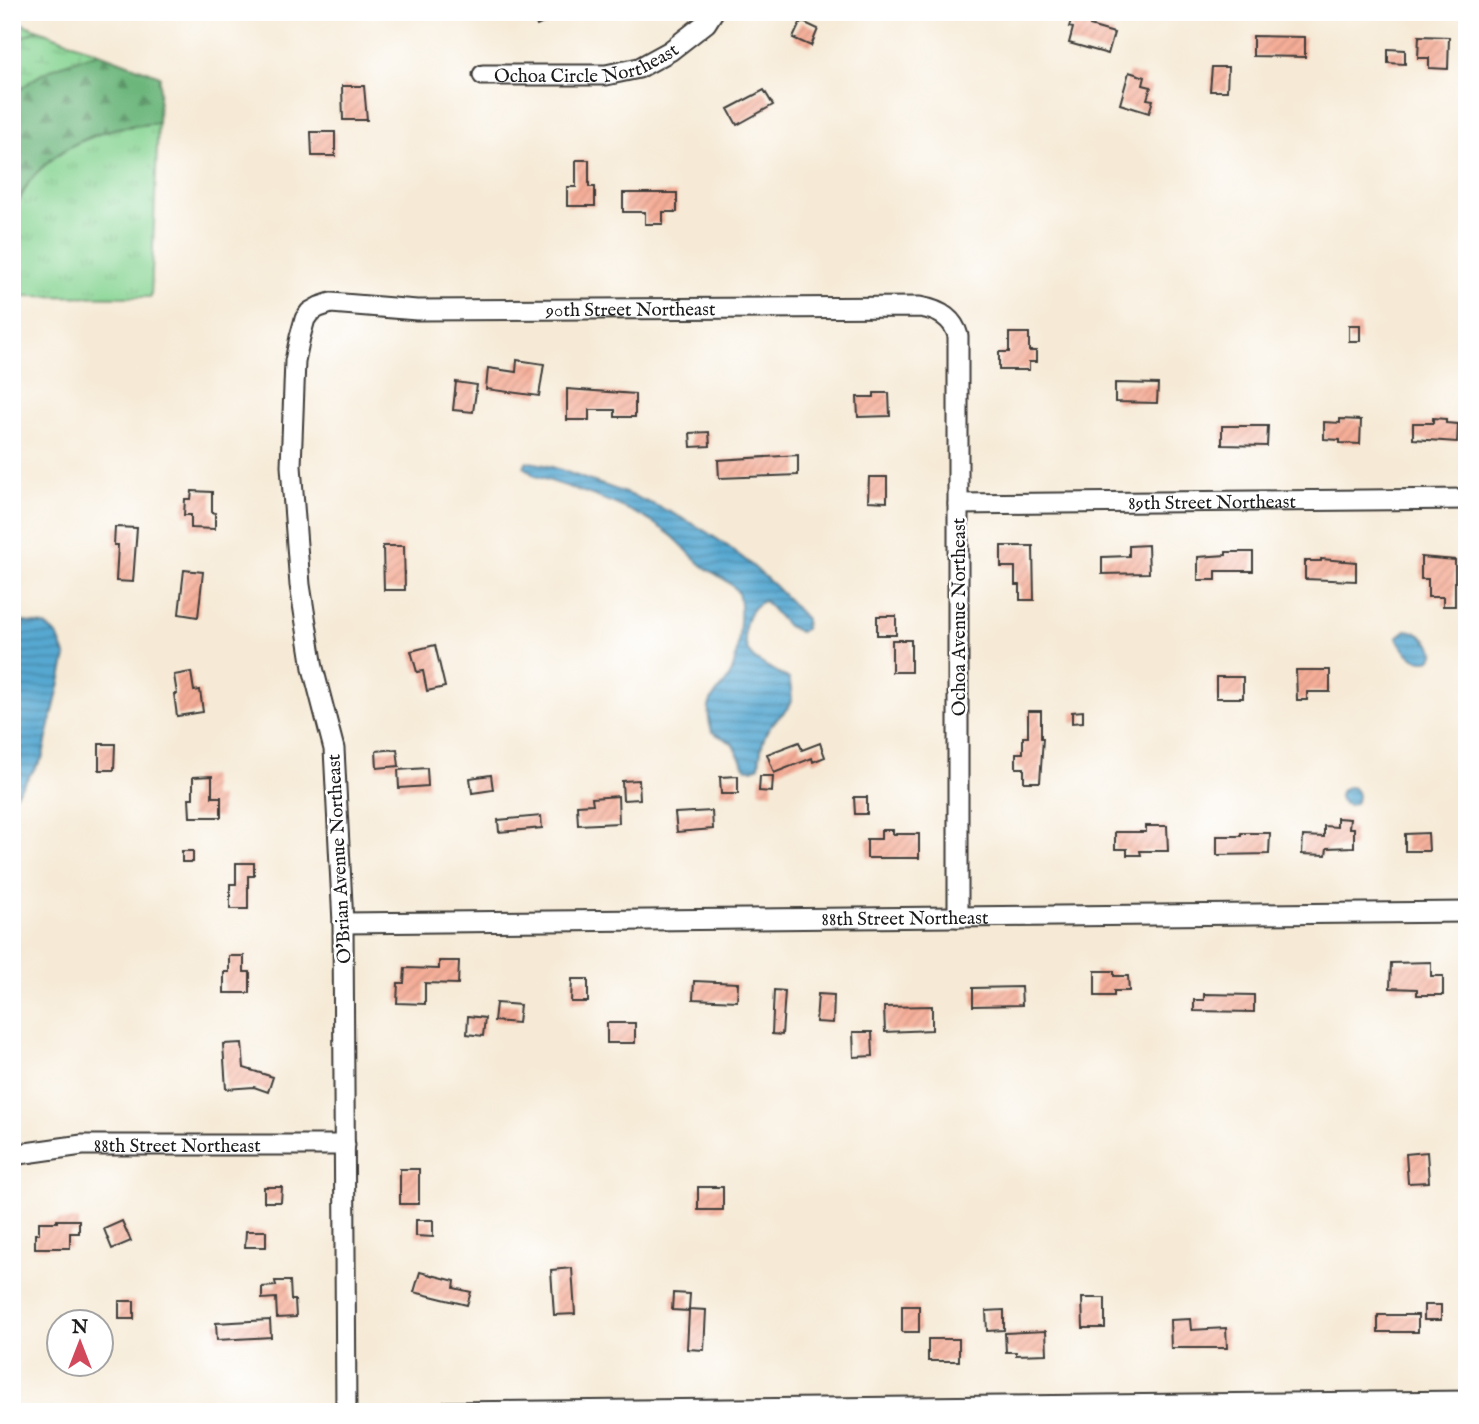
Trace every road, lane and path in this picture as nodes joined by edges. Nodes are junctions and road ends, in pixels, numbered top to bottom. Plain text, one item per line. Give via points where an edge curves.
1 (713, 12) edge
2 (483, 75) dead end
3 (310, 312) joint
4 (949, 319) joint
5 (1467, 499) edge
6 (958, 505) junction
7 (1467, 912) edge
8 (958, 917) junction
9 (343, 923) junction
10 (345, 1145) junction
11 (12, 1155) edge
12 (1467, 1401) edge
13 (346, 1412) edge
14 (446, 1412) edge

1 - 2 street, Ochoa Circle Northeast via 670,51 639,68 606,75
3 - 4 street, 90th Street Northeast via 331,303 417,310 920,307
3 - 9 street, O'Brian Avenue Northeast via 295,361 291,466 302,596 313,668 334,749
4 - 6 street, Ochoa Avenue Northeast via 958,336
5 - 6 street, 89th Street Northeast
6 - 8 street, Ochoa Avenue Northeast
7 - 8 street, 88th Street Northeast
8 - 9 street, 88th Street Northeast
9 - 10 street, O'Brian Avenue Northeast
10 - 11 street, 88th Street Northeast via 82,1146
10 - 13 street, O'Brian Avenue Northeast
12 - 14 street

